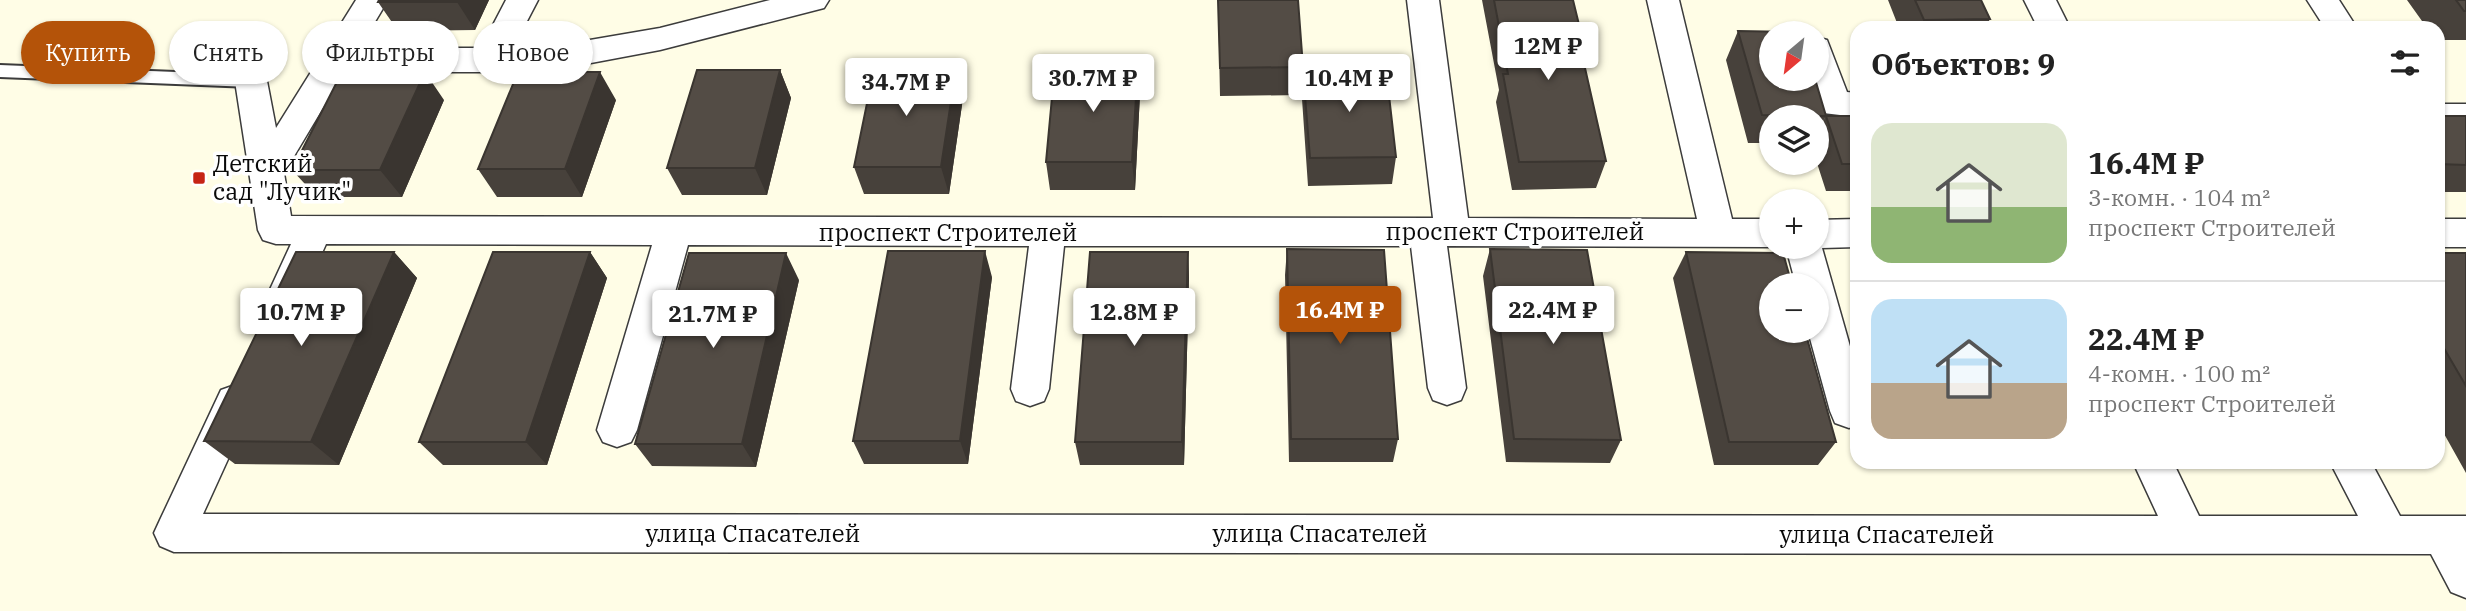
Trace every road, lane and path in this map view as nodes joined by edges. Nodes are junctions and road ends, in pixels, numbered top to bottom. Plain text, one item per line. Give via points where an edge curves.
1 (372, 0) edge
2 (522, 0) edge
3 (813, 0) edge
4 (1423, 0) edge
5 (1663, 0) edge
6 (2040, 0) edge
7 (2323, 0) edge
8 (359, 21) edge
9 (512, 21) edge
10 (2050, 21) edge
11 (2336, 21) edge
12 (593, 51) edge
13 (0, 71) edge
14 (169, 78) edge
15 (251, 84) edge
16 (321, 84) edge
17 (1829, 86) edge
18 (1850, 104) edge
19 (2445, 116) edge
20 (2466, 116) edge
21 (266, 172) junction
22 (315, 230) junction
23 (674, 232) junction
24 (1440, 232) junction
25 (1718, 232) junction
26 (1048, 233) junction
27 (1759, 233) edge
28 (1850, 233) edge
29 (1829, 234) edge
30 (268, 331) edge
31 (1829, 339) edge
32 (251, 369) edge
33 (1447, 388) dead end
34 (1030, 389) dead end
35 (1849, 411) dead end
36 (617, 430) dead end
37 (2156, 469) edge
38 (2354, 469) edge
39 (2187, 535) junction
40 (2389, 535) junction
41 (2454, 535) edge
42 (2466, 578) edge

1 - 8 street
2 - 9 street
3 - 12 street
4 - 24 street
5 - 25 street
6 - 10 street
7 - 11 street
13 - 14 lane
15 - 21 street, проспект Строителей
16 - 21 street
17 - 18 street via 1835,104
19 - 20 street
21 - 22 street, проспект Строителей via 276,230
22 - 23 street, проспект Строителей
22 - 30 street
23 - 26 street, проспект Строителей
23 - 36 street
24 - 25 street, проспект Строителей
24 - 26 street, проспект Строителей
24 - 33 street
25 - 27 street, проспект Строителей
26 - 34 street
28 - 29 street
31 - 35 street
32 - 39 street, улица Спасателей via 174,533
37 - 39 street
38 - 40 street
39 - 40 street, улица Спасателей
40 - 41 street, улица Спасателей
41 - 42 street

